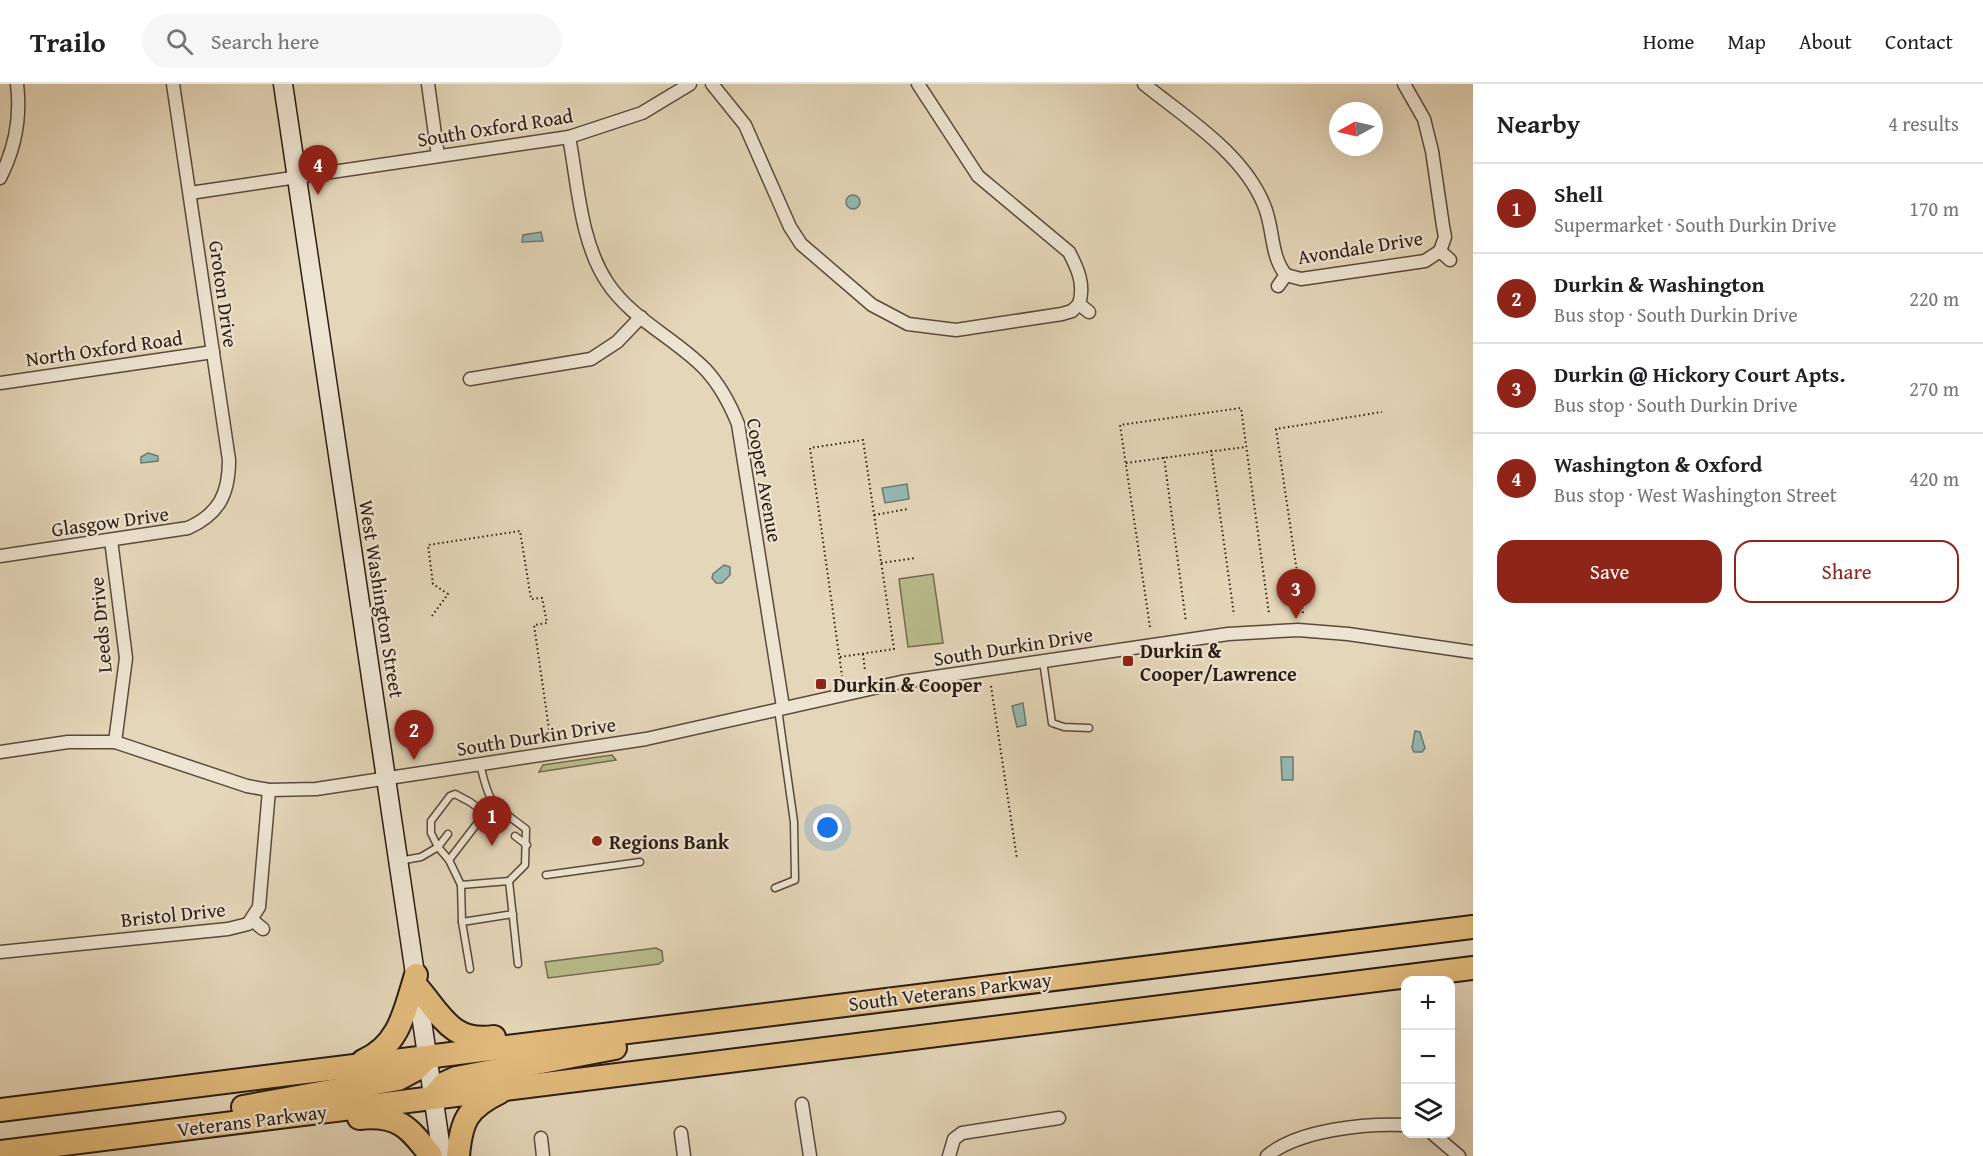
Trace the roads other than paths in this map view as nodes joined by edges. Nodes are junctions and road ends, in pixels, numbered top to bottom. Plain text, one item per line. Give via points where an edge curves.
1 (17, 84) edge
2 (173, 84) edge
3 (282, 84) edge
4 (428, 84) edge
5 (690, 84) edge
6 (712, 84) edge
7 (918, 84) edge
8 (1144, 84) edge
9 (1404, 84) edge
10 (569, 137) junction
11 (438, 156) junction
12 (297, 177) junction
13 (0, 178) edge
14 (190, 193) junction
15 (1286, 275) junction
16 (1278, 286) dead end
17 (641, 317) junction
18 (213, 352) junction
19 (470, 379) dead end
20 (0, 383) edge
21 (218, 507) joint
22 (111, 540) junction
23 (0, 556) edge
24 (1473, 652) edge
25 (1043, 660) junction
26 (780, 708) junction
27 (1089, 728) dead end
28 (115, 742) junction
29 (0, 752) edge
30 (480, 764) junction
31 (386, 778) junction
32 (269, 790) junction
33 (492, 804) junction
34 (486, 813) junction
35 (497, 822) dead end
36 (447, 834) dead end
37 (515, 836) dead end
38 (527, 845) junction
39 (438, 847) junction
40 (449, 860) junction
41 (399, 861) junction
42 (640, 862) dead end
43 (546, 875) dead end
44 (509, 881) junction
45 (461, 885) junction
46 (775, 888) dead end
47 (513, 914) junction
48 (252, 920) junction
49 (462, 922) junction
50 (1473, 927) edge
51 (262, 929) dead end
52 (0, 952) edge
53 (1473, 956) edge
54 (518, 964) dead end
55 (1473, 968) edge
56 (470, 969) dead end
57 (1374, 980) junction
58 (417, 981) junction
59 (808, 1009) junction
60 (657, 1028) junction
61 (428, 1057) junction
62 (348, 1067) junction
63 (509, 1088) junction
64 (433, 1097) junction
65 (802, 1104) dead end
66 (0, 1110) edge
67 (1059, 1118) dead end
68 (221, 1124) junction
69 (1401, 1126) edge
70 (681, 1133) dead end
71 (111, 1138) junction
72 (540, 1138) dead end
73 (1437, 1138) edge
74 (0, 1152) edge
75 (431, 1156) edge
76 (442, 1156) edge
77 (458, 1156) edge
78 (543, 1156) edge
79 (684, 1156) edge
80 (810, 1156) edge
81 (949, 1156) edge
82 (1267, 1156) edge
83 (1460, 1156) edge

1 - 13 street via 15,138
2 - 14 street, Groton Drive
3 - 12 street, West Washington Street
4 - 11 street
5 - 10 street, South Oxford Road via 642,113
6 - 7 street via 745,125 801,244 872,305 908,324 956,330 1084,308 1078,269 1069,252 978,176
8 - 15 street via 1229,154 1249,177 1264,204 1277,264
9 - 15 street, Avondale Drive via 1424,118 1432,151 1445,256 1300,279
10 - 11 street, South Oxford Road
10 - 17 street, Cooper Avenue via 585,225 597,264 617,295
11 - 12 street, South Oxford Road
12 - 14 street
12 - 31 street, West Washington Street
14 - 18 street, Groton Drive
15 - 16 street
17 - 19 street via 617,342 591,359
17 - 26 street, Cooper Avenue via 705,369 720,387 738,424
18 - 20 street, North Oxford Road
18 - 21 street, Groton Drive via 229,460 227,491
21 - 22 street, Glasgow Drive via 188,528
22 - 23 street, Glasgow Drive
22 - 28 street, Leeds Drive via 126,658
24 - 25 street, South Durkin Drive via 1384,638 1284,630 1227,634
25 - 26 street, South Durkin Drive via 901,682
25 - 27 lane via 1052,723
26 - 30 street, South Durkin Drive via 646,739
26 - 46 lane via 794,822 795,880
28 - 29 street, South Durkin Drive via 69,742
28 - 32 street, South Durkin Drive
30 - 31 street, South Durkin Drive
30 - 33 lane
31 - 32 street, South Durkin Drive via 316,789
31 - 41 street, West Washington Street
32 - 48 street, Bristol Drive via 259,907
33 - 34 lane
33 - 38 lane via 526,829
34 - 35 lane
34 - 39 lane via 455,794 450,796 431,818 431,833
34 - 40 lane
36 - 39 lane
37 - 38 lane
38 - 44 lane via 525,865
39 - 40 lane
39 - 41 lane via 421,857
40 - 45 lane
41 - 58 street, West Washington Street
42 - 43 lane
44 - 45 lane
44 - 47 lane
45 - 49 lane
47 - 49 lane
47 - 54 lane
48 - 51 street
48 - 52 street, Bristol Drive via 228,929
49 - 56 lane
50 - 59 highway, South Veterans Parkway
53 - 57 highway via 1424,964
55 - 57 highway
57 - 63 highway
58 - 60 highway via 454,1031 473,1038 611,1023
58 - 61 street, West Washington Street
58 - 62 highway via 394,1038 382,1051
59 - 60 highway, South Veterans Parkway
59 - 64 highway via 701,1033 461,1076 445,1083
60 - 61 highway, South Veterans Parkway
61 - 62 highway, Veterans Parkway
61 - 64 street, West Washington Street
61 - 71 highway via 398,1079 176,1119
62 - 66 highway, Veterans Parkway
63 - 64 highway
63 - 77 highway via 469,1113 460,1133
64 - 68 highway, Veterans Parkway
64 - 76 street, West Washington Street
65 - 80 street
67 - 81 street via 963,1133 954,1139
68 - 71 highway, Veterans Parkway
68 - 75 highway via 258,1130 374,1117 389,1119 417,1136
69 - 82 street via 1302,1136
70 - 79 street
71 - 74 highway, Veterans Parkway
72 - 78 street
73 - 83 street

